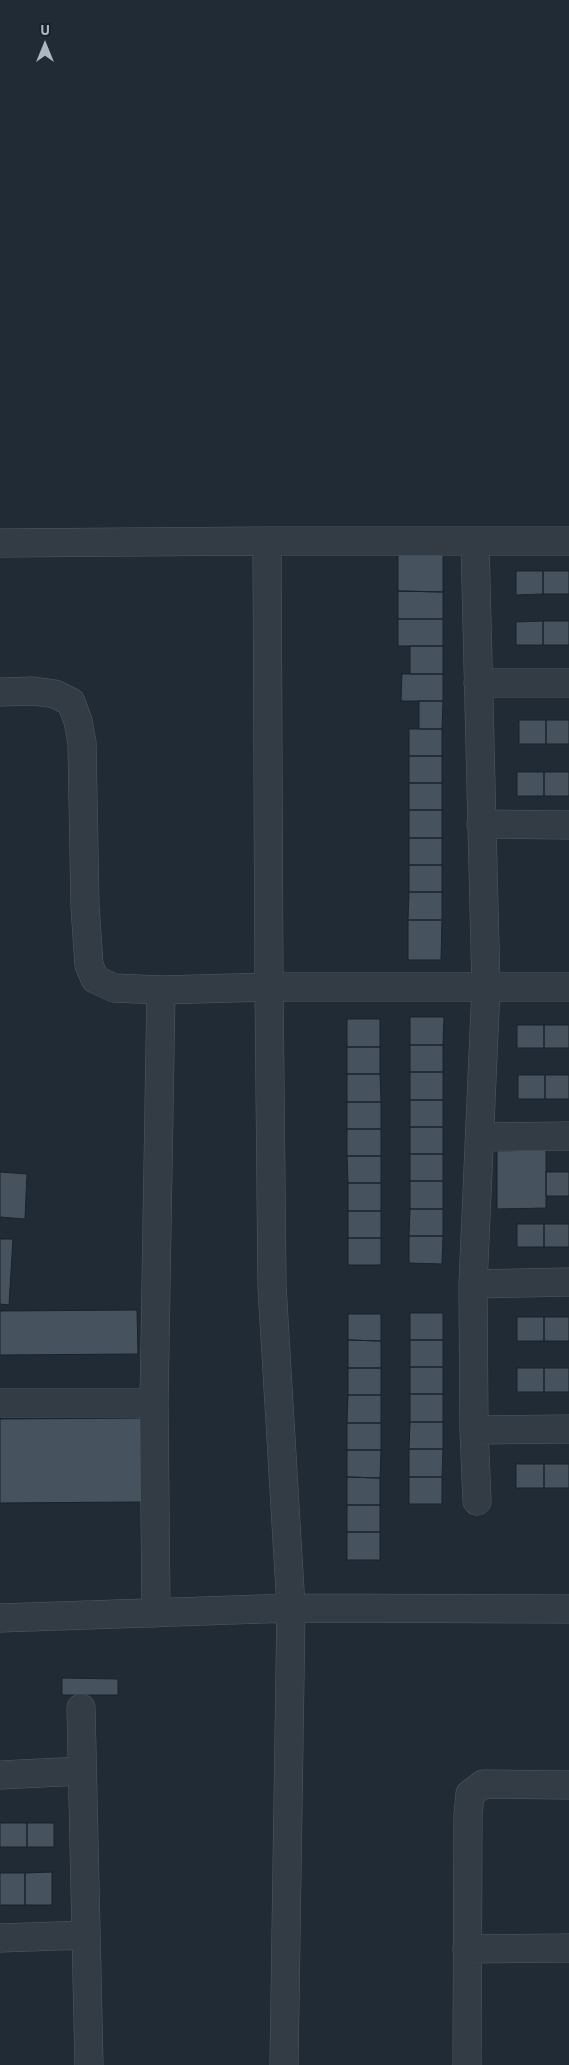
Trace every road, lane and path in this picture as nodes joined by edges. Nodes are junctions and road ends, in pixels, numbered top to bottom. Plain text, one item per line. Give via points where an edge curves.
1 (267, 541) junction
2 (569, 541) edge
3 (475, 542) junction
4 (0, 543) edge
5 (478, 683) junction
6 (569, 683) edge
7 (0, 692) edge
8 (481, 824) junction
9 (569, 826) edge
10 (269, 987) junction
11 (486, 987) junction
12 (569, 987) edge
13 (161, 990) junction
14 (569, 1136) edge
15 (481, 1137) junction
16 (569, 1282) edge
17 (473, 1284) junction
18 (0, 1403) edge
19 (154, 1404) junction
20 (474, 1430) junction
21 (569, 1430) edge
22 (477, 1501) dead end
23 (291, 1608) junction
24 (569, 1609) edge
25 (156, 1613) junction
26 (0, 1618) edge
27 (81, 1708) dead end
28 (82, 1772) junction
29 (0, 1775) edge
30 (569, 1785) edge
31 (86, 1935) junction
32 (0, 1938) edge
33 (569, 1948) edge
34 (467, 1949) junction
35 (89, 2065) edge
36 (284, 2065) edge
37 (467, 2065) edge

1 - 3 street
1 - 4 street
1 - 10 street
2 - 3 street
3 - 5 street
5 - 6 street
5 - 8 street
7 - 13 street via 55,694 71,702 82,743 89,965 95,979 114,988
8 - 9 street
8 - 11 street
10 - 11 street
10 - 13 street
10 - 23 street via 272,1286
11 - 12 street
11 - 15 street
13 - 19 street
14 - 15 street
15 - 17 street
16 - 17 street
17 - 20 street
18 - 19 street
19 - 25 street
20 - 21 street
20 - 22 street
23 - 24 street
23 - 25 street
23 - 36 street
25 - 26 street
27 - 28 street
28 - 29 street
28 - 31 street
30 - 34 street via 483,1784 470,1794
31 - 32 street
31 - 35 street
33 - 34 street
34 - 37 street

